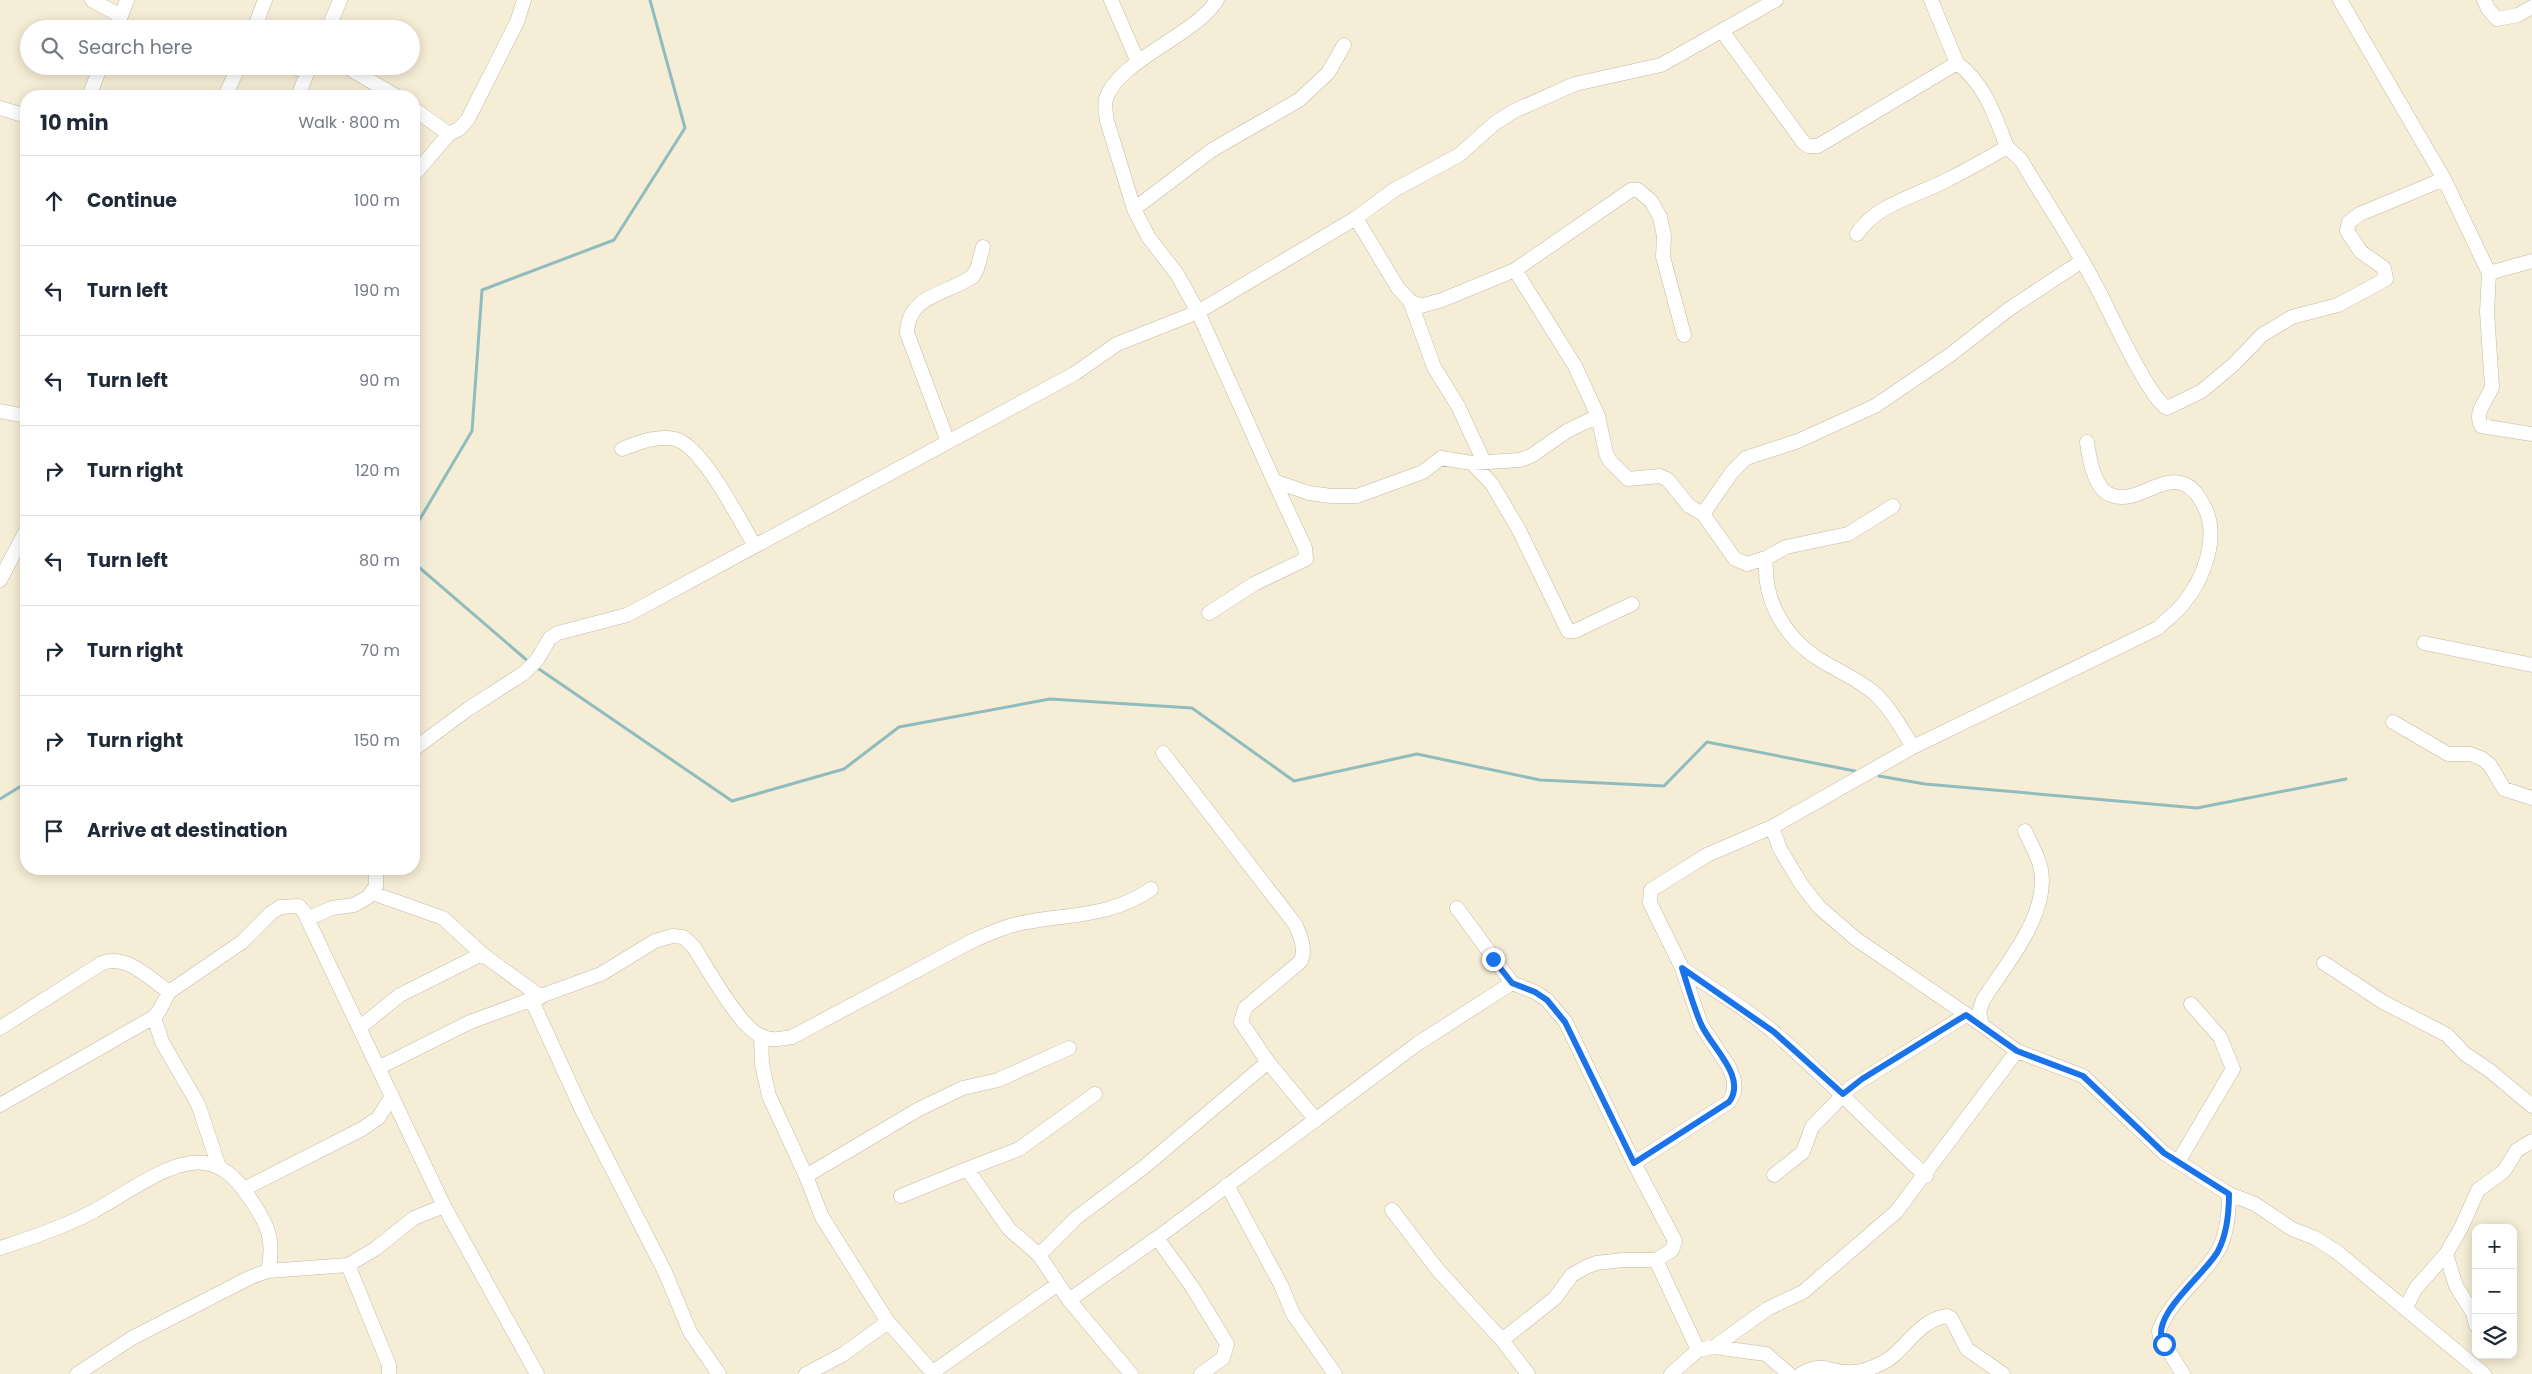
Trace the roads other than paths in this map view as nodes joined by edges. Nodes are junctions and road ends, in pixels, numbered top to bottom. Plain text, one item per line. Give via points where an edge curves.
1 (92, 0) edge
2 (127, 0) edge
3 (266, 0) edge
4 (340, 0) edge
5 (524, 0) edge
6 (1111, 0) edge
7 (1776, 0) edge
8 (1931, 0) edge
9 (2340, 0) edge
10 (2484, 0) edge
11 (1218, 1) edge
12 (2532, 7) edge
13 (116, 20) edge
14 (119, 20) edge
15 (258, 20) edge
16 (332, 20) edge
17 (1722, 31) junction
18 (1344, 45) dead end
19 (1138, 62) junction
20 (1957, 63) junction
21 (97, 75) edge
22 (235, 75) edge
23 (307, 75) edge
24 (360, 75) edge
25 (91, 90) edge
26 (228, 90) edge
27 (300, 90) edge
28 (386, 90) edge
29 (0, 108) edge
30 (420, 113) edge
31 (20, 114) edge
32 (449, 134) junction
33 (2008, 147) junction
34 (420, 168) edge
35 (2444, 179) junction
36 (1134, 209) junction
37 (1356, 218) junction
38 (1857, 234) dead end
39 (983, 247) dead end
40 (2082, 261) junction
41 (2532, 261) edge
42 (1515, 270) junction
43 (2490, 273) junction
44 (1410, 301) junction
45 (1198, 312) junction
46 (1684, 335) dead end
47 (0, 411) edge
48 (20, 415) edge
49 (1598, 416) junction
50 (2532, 434) edge
51 (948, 442) junction
52 (2087, 442) dead end
53 (622, 449) dead end
54 (1478, 462) junction
55 (1274, 481) junction
56 (1893, 506) dead end
57 (1703, 514) junction
58 (20, 542) edge
59 (755, 546) junction
60 (1766, 558) junction
61 (0, 580) edge
62 (1632, 604) dead end
63 (1209, 614) dead end
64 (2424, 643) dead end
65 (2532, 666) edge
66 (2393, 722) dead end
67 (420, 745) edge
68 (1913, 747) junction
69 (1163, 753) dead end
70 (2532, 798) edge
71 (1772, 827) junction
72 (2025, 831) dead end
73 (377, 875) edge
74 (1151, 889) dead end
75 (372, 893) junction
76 (1457, 908) dead end
77 (307, 919) junction
78 (482, 954) junction
79 (2324, 962) dead end
80 (1682, 968) junction
81 (1512, 983) junction
82 (169, 992) junction
83 (536, 999) junction
84 (2191, 1004) dead end
85 (1966, 1015) junction
86 (154, 1017) junction
87 (1982, 1025) junction
88 (0, 1028) edge
89 (359, 1028) junction
90 (761, 1036) junction
91 (1069, 1048) dead end
92 (2017, 1051) junction
93 (1268, 1062) junction
94 (378, 1068) junction
95 (1096, 1094) dead end
96 (1843, 1094) junction
97 (392, 1096) junction
98 (0, 1105) edge
99 (2532, 1106) edge
100 (1316, 1120) junction
101 (2532, 1140) edge
102 (2178, 1162) junction
103 (1634, 1163) junction
104 (219, 1167) junction
105 (967, 1169) junction
106 (1774, 1175) dead end
107 (806, 1176) junction
108 (1926, 1176) junction
109 (1227, 1184) junction
110 (244, 1189) junction
111 (2229, 1194) junction
112 (900, 1196) dead end
113 (444, 1206) junction
114 (1392, 1210) dead end
115 (1157, 1238) junction
116 (0, 1248) edge
117 (2446, 1254) junction
118 (1039, 1255) junction
119 (1656, 1260) junction
120 (348, 1265) junction
121 (268, 1271) junction
122 (1058, 1284) junction
123 (1068, 1300) junction
124 (2404, 1309) junction
125 (2472, 1314) edge
126 (888, 1322) junction
127 (1502, 1340) junction
128 (1714, 1347) junction
129 (1698, 1350) junction
130 (2479, 1366) edge
131 (933, 1373) edge
132 (77, 1374) edge
133 (389, 1374) edge
134 (537, 1374) edge
135 (719, 1374) edge
136 (806, 1374) edge
137 (1131, 1374) edge
138 (1201, 1374) edge
139 (1335, 1374) edge
140 (1528, 1374) edge
141 (1671, 1374) edge
142 (1788, 1374) edge
143 (1801, 1374) edge
144 (2003, 1374) edge
145 (2183, 1374) edge

1 - 13 street
2 - 14 street
3 - 15 street
4 - 16 street
5 - 32 street via 468,119
6 - 19 street
7 - 17 street
8 - 20 street
9 - 35 street
10 - 12 street via 2497,19 2518,15
11 - 19 street via 1193,24
17 - 20 street via 1808,146 1818,146 1842,134
17 - 37 street via 1661,65 1575,84 1514,111 1459,155 1394,190
18 - 36 street via 1328,73 1299,100 1212,150
19 - 36 street via 1109,91 1105,109
20 - 33 street via 1968,71 1989,102
21 - 25 street
22 - 26 street
23 - 27 street
24 - 28 street
29 - 31 street
30 - 32 street
32 - 34 street
33 - 38 street via 1875,214
33 - 40 street via 2021,160
35 - 40 street via 2360,214 2349,222 2347,231 2361,252 2384,268 2386,279 2338,305 2292,317 2262,335 2202,390 2172,407 2160,404
35 - 43 street
36 - 45 street via 1149,238 1177,274
37 - 44 street via 1384,269
37 - 45 street
39 - 51 street via 973,276 921,302 909,316 907,333
40 - 57 street via 2009,309 1876,406 1798,441 1740,461
41 - 43 street
42 - 44 street via 1442,300 1421,306
42 - 46 street via 1631,190 1638,190 1651,201 1660,217 1664,236 1663,257
42 - 49 street via 1563,344
43 - 50 street via 2487,312 2492,387 2490,396 2479,409 2478,418 2481,426
44 - 54 street via 1434,367 1458,406
45 - 51 street via 1116,344 1074,374
45 - 55 street
47 - 48 street
49 - 54 street via 1567,431 1526,458
49 - 57 street via 1606,453 1620,472 1632,479 1664,477 1689,506
51 - 59 street
52 - 68 street via 2088,454 2102,489 2111,496 2135,496 2166,483 2184,484 2198,493 2209,515 2211,537 2206,564 2183,604 2158,628
53 - 59 street via 654,439 676,439 686,444 703,460
54 - 55 street via 1441,458 1423,472 1357,496 1309,493
54 - 62 street via 1519,530 1568,631
55 - 63 street via 1305,548 1306,559 1254,584
56 - 60 street via 1848,534 1786,547
57 - 60 street via 1735,559 1747,564
58 - 61 street
59 - 67 street via 627,615 558,633 550,638 537,660 524,673
60 - 68 street via 1764,579 1784,626 1815,656 1872,692 1889,709
64 - 65 street
66 - 70 street via 2448,754 2470,754 2481,758 2490,765 2504,789
68 - 71 street
69 - 93 street via 1300,934 1303,952 1300,962 1241,1014 1241,1022
71 - 80 street via 1707,855 1651,890 1650,902
71 - 85 street via 1801,884 1819,907 1856,939
72 - 87 street via 2041,869 2040,902 2034,919 1983,1000 1979,1013
73 - 75 street
74 - 90 street via 1110,910 1025,922 998,930 972,940 792,1037 775,1040
75 - 77 street via 360,902 332,908
75 - 78 street via 443,918
76 - 81 street
77 - 82 street via 299,906 275,910 242,942
77 - 89 street
78 - 83 street
78 - 89 street via 400,995
79 - 99 street via 2383,1002 2447,1035 2462,1051
80 - 96 street via 1774,1032
80 - 103 street via 1701,1025 1734,1080 1734,1092 1729,1102
81 - 100 street via 1417,1044
81 - 103 street via 1547,1000 1565,1022
82 - 86 street
82 - 88 street via 124,961 111,960
83 - 90 street via 601,974 655,941 672,936 683,937 693,946 747,1027
83 - 94 street via 470,1022
83 - 135 street via 583,1112 665,1272 690,1332
84 - 102 street via 2220,1037 2233,1069
85 - 87 street
85 - 96 street
86 - 98 street
86 - 104 street via 162,1042 198,1104
87 - 92 street
89 - 94 street
90 - 107 street via 762,1064 769,1096
91 - 107 street via 998,1080 963,1088 919,1109
92 - 102 street via 2083,1076 2164,1153
92 - 108 street
93 - 100 street
93 - 118 street via 1144,1166 1076,1218
94 - 97 street
95 - 105 street via 1019,1149
96 - 106 street via 1812,1128 1803,1152
96 - 108 street via 1868,1123
97 - 110 street via 378,1118 362,1129
97 - 113 street
100 - 109 street
101 - 117 street via 2518,1150 2504,1171 2478,1190
102 - 111 street
103 - 119 street via 1675,1241 1672,1250
104 - 110 street via 231,1173
104 - 116 street via 192,1162 174,1167 90,1214
105 - 112 street
105 - 118 street via 1009,1229
107 - 126 street via 822,1217
108 - 128 street via 1896,1212 1803,1292 1767,1309
109 - 115 street
109 - 139 street via 1293,1314
110 - 121 street via 271,1236
111 - 124 street via 2255,1204 2292,1229 2337,1252
111 - 145 street via 2228,1219 2219,1250 2181,1295 2159,1331 2160,1338
113 - 120 street via 414,1218 375,1249
113 - 134 street
114 - 127 street via 1438,1270
115 - 123 street
115 - 138 street via 1226,1344 1223,1358
117 - 124 street via 2416,1288
117 - 125 street via 2456,1286
118 - 122 street
119 - 127 street via 1623,1260 1586,1267 1572,1275 1555,1298
119 - 129 street
120 - 121 street
120 - 133 street via 389,1365
121 - 132 street via 140,1334
122 - 123 street
122 - 131 street
123 - 137 street
124 - 130 street
126 - 131 street
126 - 136 street via 842,1355
127 - 140 street
128 - 129 street
128 - 142 street via 1766,1354
129 - 141 street
143 - 144 street via 1819,1366 1853,1372 1881,1364 1918,1330 1947,1316 1968,1349

